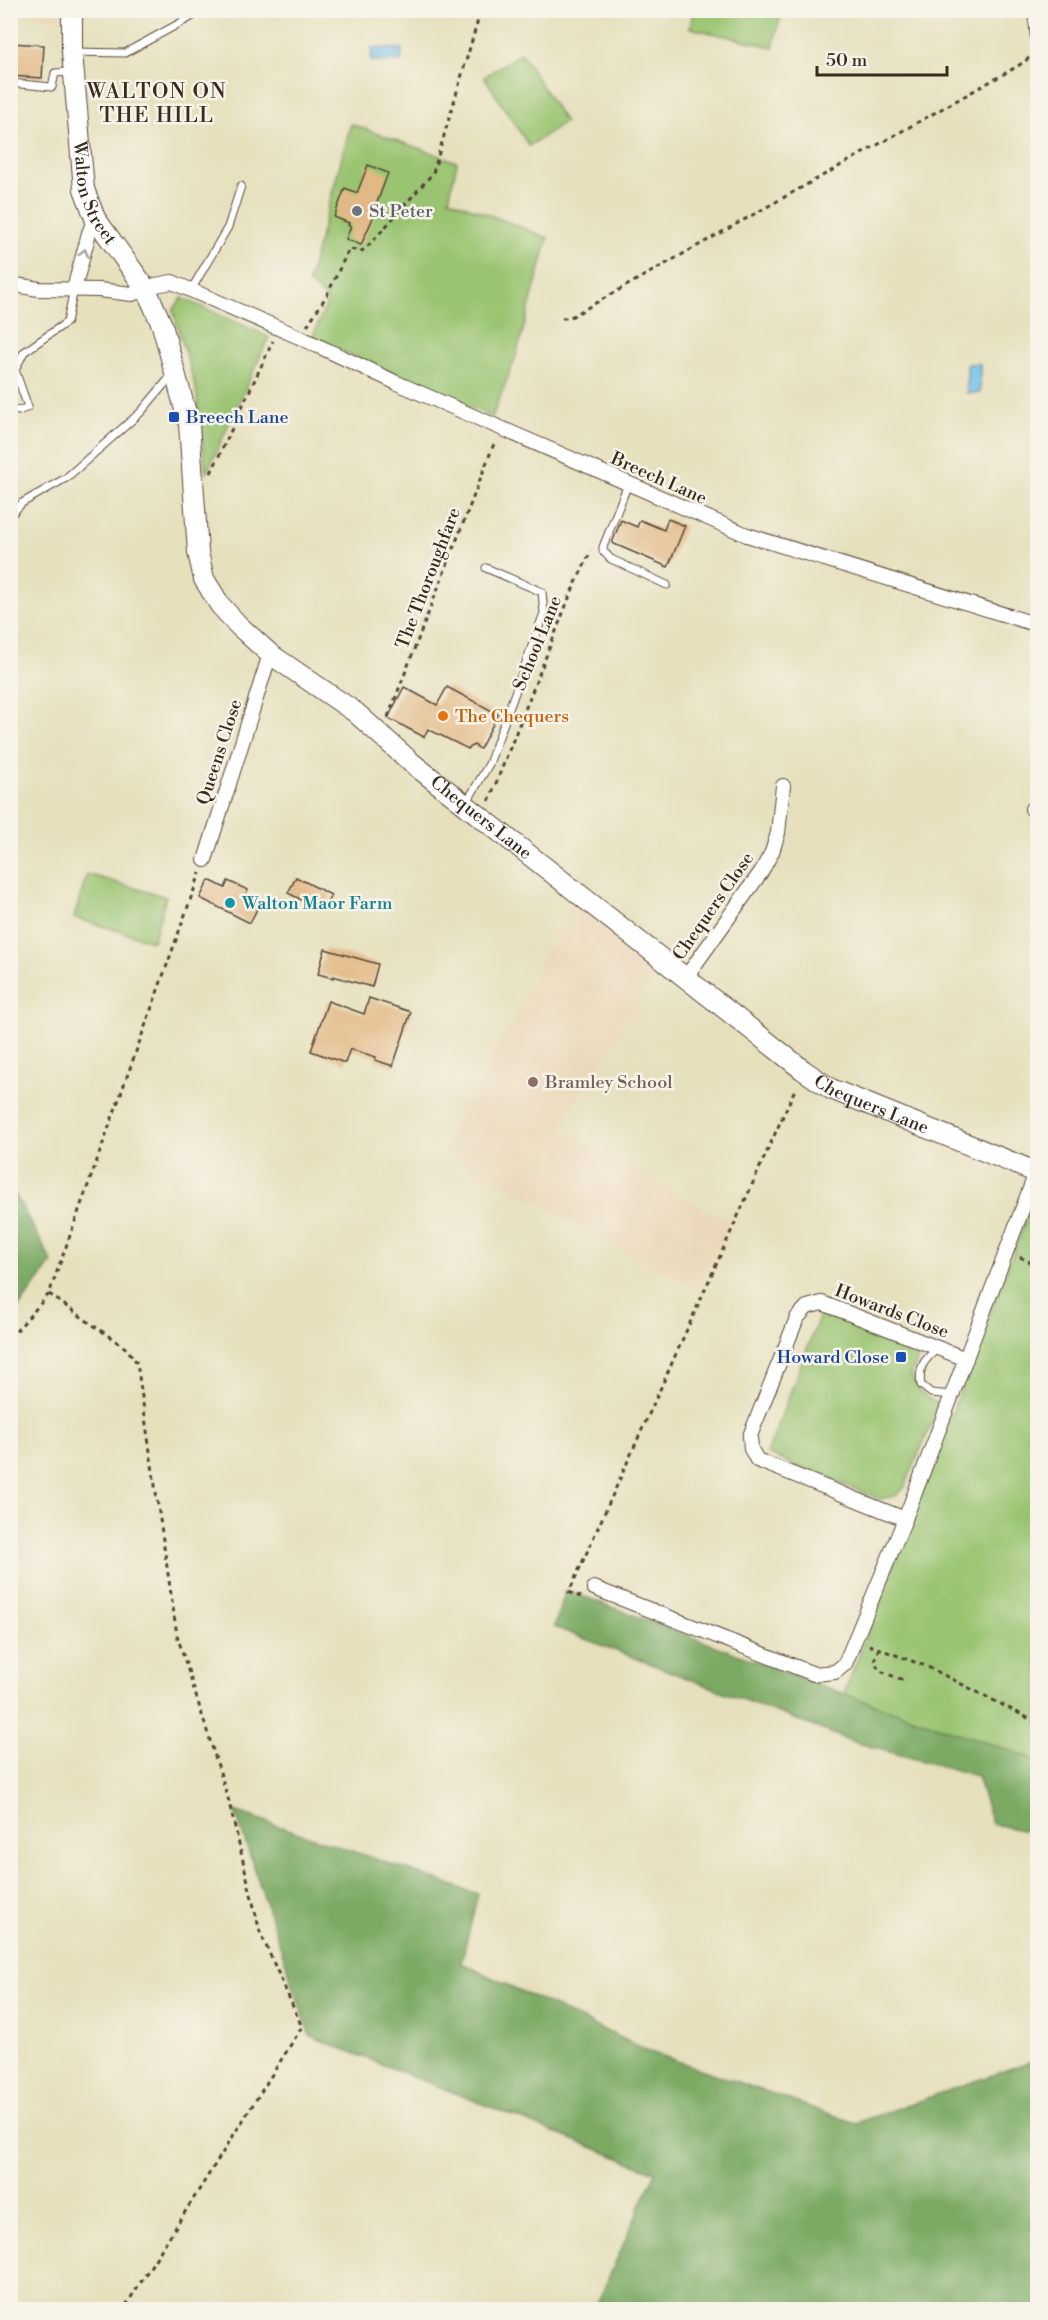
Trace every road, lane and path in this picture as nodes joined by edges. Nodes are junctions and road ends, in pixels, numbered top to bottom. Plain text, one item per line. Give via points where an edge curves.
1 (72, 10) edge
2 (204, 10) edge
3 (481, 10) edge
4 (1036, 17) edge
5 (1038, 39) edge
6 (72, 52) junction
7 (1038, 52) edge
8 (74, 72) junction
9 (10, 82) edge
10 (241, 186) dead end
11 (95, 218) junction
12 (10, 284) edge
13 (74, 289) junction
14 (146, 289) junction
15 (190, 290) junction
16 (562, 318) dead end
17 (282, 330) junction
18 (299, 338) junction
19 (175, 370) junction
20 (10, 410) edge
21 (499, 428) junction
22 (210, 476) dead end
23 (628, 484) junction
24 (10, 516) edge
25 (592, 550) dead end
26 (486, 568) dead end
27 (667, 585) dead end
28 (1038, 625) edge
29 (270, 654) junction
30 (383, 737) junction
31 (783, 786) dead end
32 (465, 804) junction
33 (482, 817) junction
34 (205, 860) joint
35 (686, 977) junction
36 (803, 1070) junction
37 (1037, 1173) edge
38 (1008, 1251) junction
39 (1038, 1266) edge
40 (49, 1294) junction
41 (10, 1338) edge
42 (937, 1348) junction
43 (966, 1359) junction
44 (952, 1395) junction
45 (905, 1519) junction
46 (594, 1588) joint
47 (856, 1640) junction
48 (879, 1648) junction
49 (903, 1680) dead end
50 (1038, 1723) edge
51 (123, 2310) edge

1 - 6 main road, Walton Street
2 - 6 lane via 124,53
3 - 18 path via 433,173 372,242 362,251 349,249 327,296
4 - 5 street
6 - 8 main road, Walton Street
7 - 16 path via 569,318
8 - 9 lane via 55,73 52,87
8 - 11 main road, Walton Street via 84,189
10 - 15 lane via 228,227
13 -> 11 street
11 - 14 main road, Walton Street
12 - 13 street, Breech Lane
13 - 14 street, Breech Lane via 132,294
13 - 20 lane via 67,322 24,352 15,370 28,407
14 - 15 street, Breech Lane via 172,282
14 - 19 main road, Chequers Lane
15 - 17 street, Breech Lane
17 - 18 street, Breech Lane
17 - 22 path via 273,339
18 - 21 street, Breech Lane
19 - 24 lane via 141,412 66,478 22,503
19 - 29 main road, Chequers Lane via 189,424 198,552 204,579 220,605
21 - 23 street, Breech Lane
21 - 30 path, The Thoroughfare
23 - 27 lane via 603,551 611,559
23 - 28 street, Breech Lane via 747,535
25 - 33 path, School Lane via 571,593
26 - 32 lane via 542,592 544,613 489,764
29 - 30 main road, Chequers Lane via 356,712
29 - 34 street, Queens Close
30 - 32 main road, Chequers Lane
31 - 35 street, Chequers Close via 772,852
32 - 33 main road, Chequers Lane
33 - 35 main road, Chequers Lane
34 - 40 path
35 - 36 main road, Chequers Lane
36 - 37 main road, Chequers Lane via 831,1089
36 - 46 path via 569,1592 587,1599
37 - 38 street, Howards Close
38 - 39 path
38 - 43 street, Howards Close
40 - 41 path
40 - 51 path via 127,1349 137,1363 177,1635 228,1798 260,1932 302,2027
42 - 43 street, Howards Close
42 - 44 lane via 924,1360 919,1372 921,1385 931,1393
42 - 45 street, Howards Close via 822,1303 807,1307 797,1318 750,1436 757,1460
43 - 44 street, Howards Close
44 - 45 street, Howards Close
45 - 47 street, Howards Close
46 - 47 street, Howards Close via 814,1674 834,1672 844,1664
47 - 48 path
48 - 49 path via 874,1661 880,1671
48 - 50 path via 928,1667

